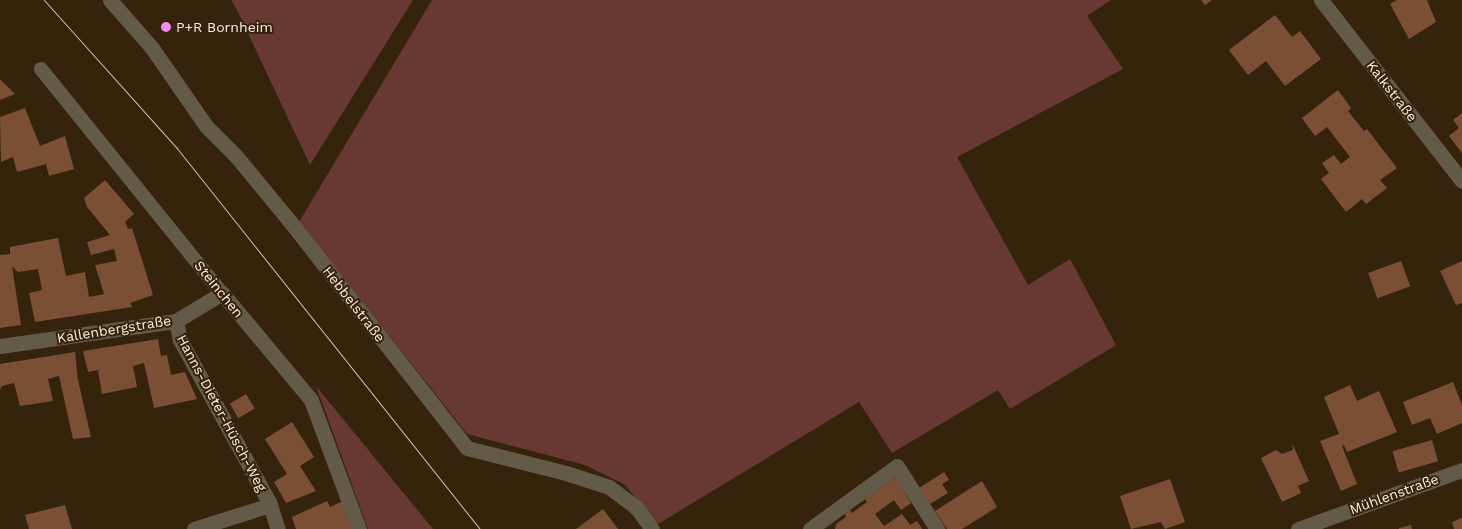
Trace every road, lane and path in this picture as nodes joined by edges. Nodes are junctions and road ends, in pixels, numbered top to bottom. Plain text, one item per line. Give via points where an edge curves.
1 (110, 0) edge
2 (1321, 0) edge
3 (42, 69) dead end
4 (1462, 181) edge
5 (222, 293) junction
6 (176, 321) junction
7 (0, 346) edge
8 (1462, 470) edge
9 (270, 505) junction
10 (194, 529) edge
11 (278, 529) edge
12 (359, 529) edge
13 (652, 529) edge
14 (810, 529) edge
15 (937, 529) edge
16 (1298, 529) edge

1 - 13 street, Hebbelstraße via 152,48 206,126 286,217 467,448 566,472 609,487 636,507
2 - 4 street, Kalkstraße
3 - 5 lane, Steinchen
5 - 6 street, Kallenbergstraße
5 - 12 street, Steinchen via 311,400
6 - 7 street, Kallenbergstraße
6 - 9 street, Hanns-Dieter-Hüsch-Weg via 180,340
8 - 16 street, Mühlenstraße
9 - 10 street, Hanns-Dieter-Hüsch-Weg
9 - 11 street, Hanns-Dieter-Hüsch-Weg
14 - 15 street via 897,466

